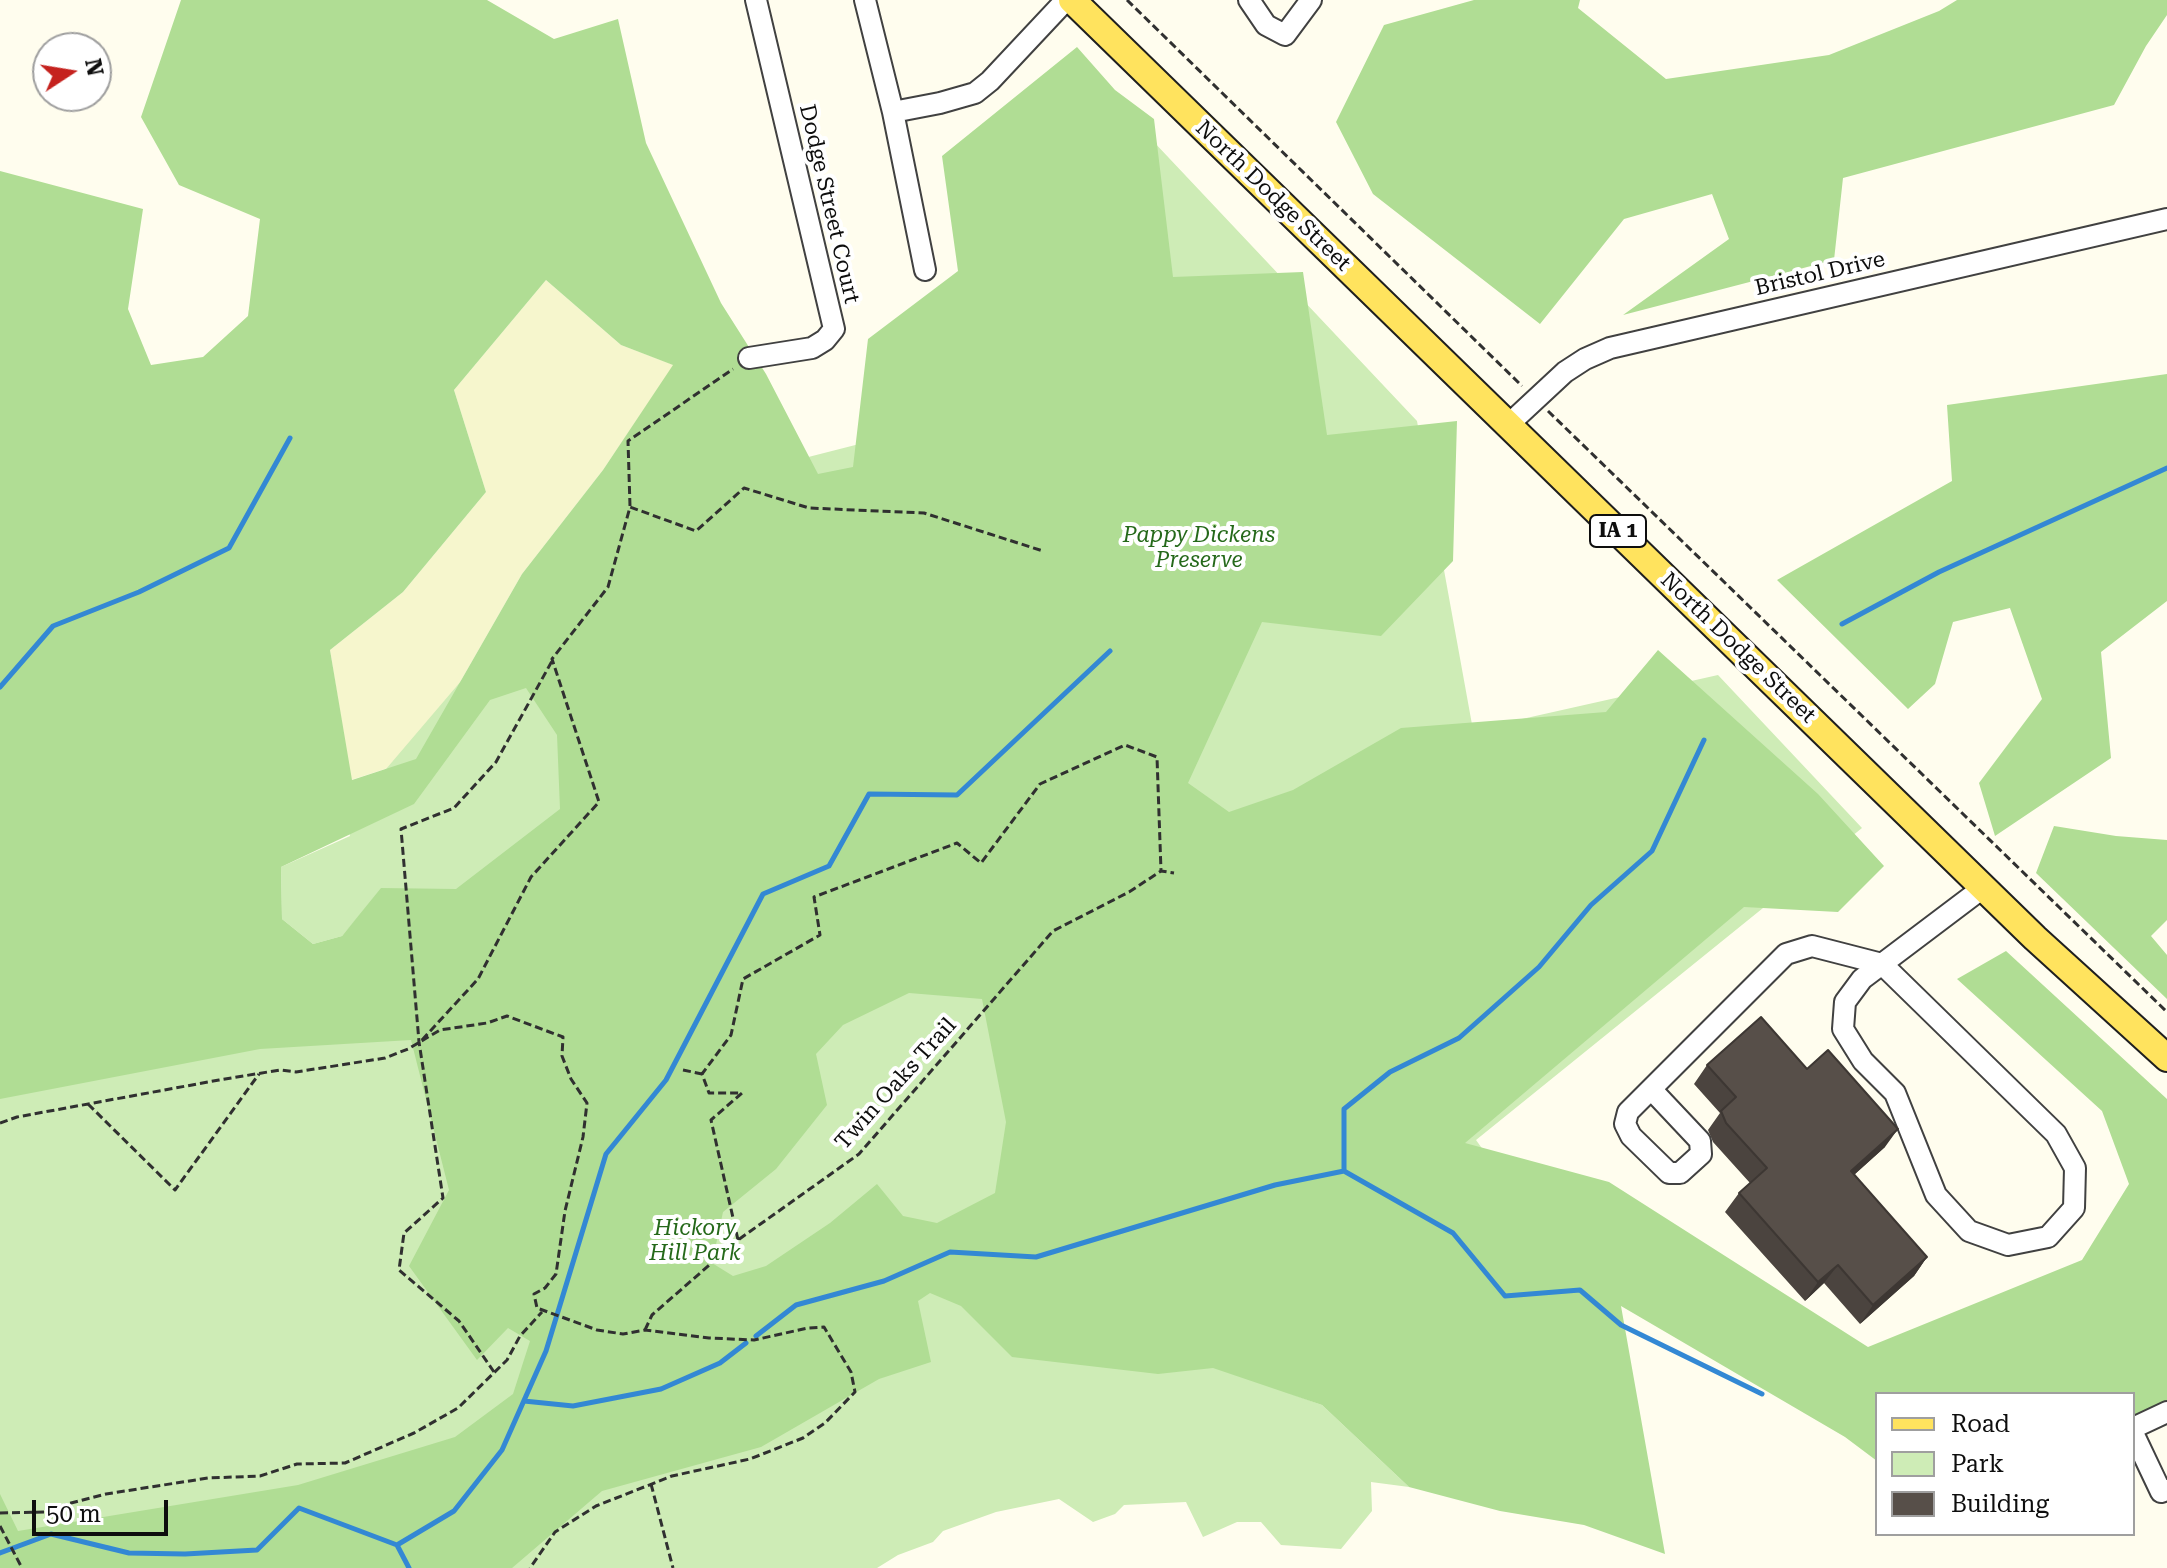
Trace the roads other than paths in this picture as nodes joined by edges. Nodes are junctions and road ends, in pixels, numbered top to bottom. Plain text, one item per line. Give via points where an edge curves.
1 (756, 0) edge
2 (865, 0) edge
3 (1069, 0) edge
4 (1249, 0) edge
5 (1311, 0) edge
6 (893, 112) junction
7 (2167, 219) edge
8 (925, 270) dead end
9 (749, 358) road end
10 (1508, 425) junction
11 (1984, 887) junction
12 (1882, 964) junction
13 (2167, 1058) edge
14 (1651, 1089) dead end
15 (2167, 1412) edge
16 (2135, 1429) edge
17 (2135, 1434) edge
18 (2167, 1490) edge

1 - 9 street, Dodge Street Court via 834,329 812,348
2 - 6 street
3 - 6 street via 975,93
3 - 10 main road, North Dodge Street / IA 1
4 - 5 street via 1266,25 1285,35
6 - 8 street
7 - 10 street, Bristol Drive via 1610,348 1565,372
10 - 11 main road, North Dodge Street / IA 1
11 - 12 street
11 - 13 main road, North Dodge Street / IA 1
12 - 12 street via 1845,1002 1843,1029 1863,1061 1895,1093 1936,1195 1969,1231 2008,1245 2048,1237 2074,1208 2075,1168 2056,1134
12 - 14 street via 1812,946 1786,954
15 - 16 street
17 - 18 street via 2161,1492

